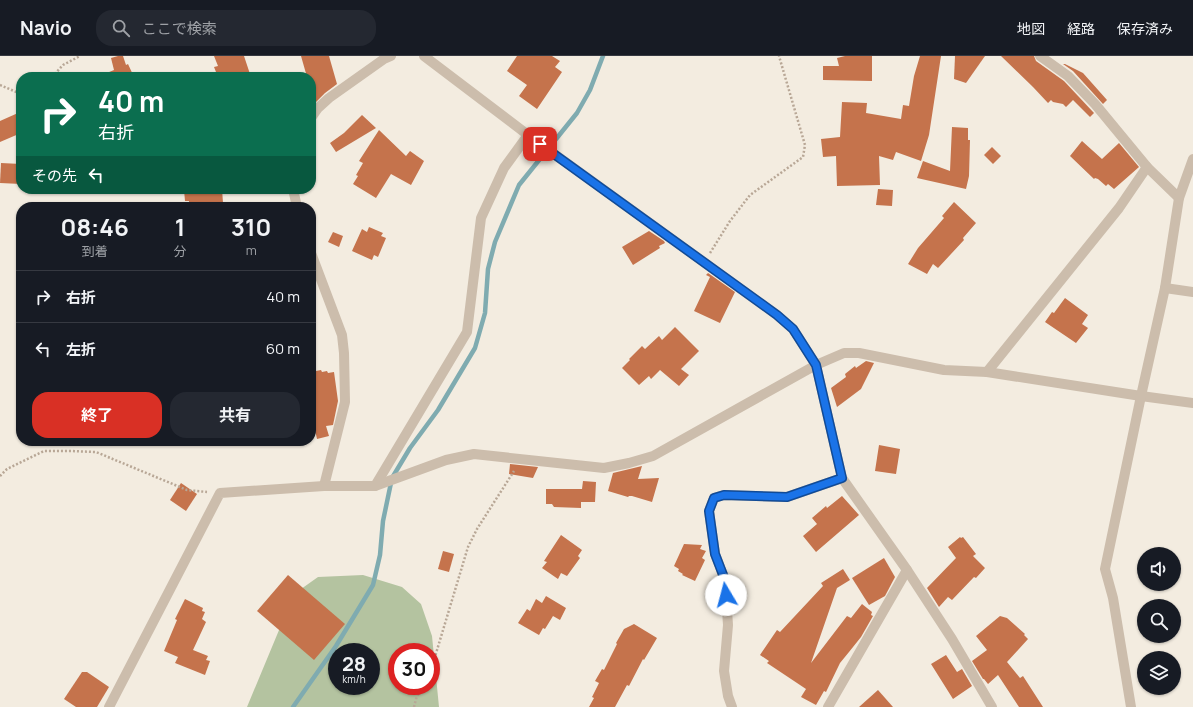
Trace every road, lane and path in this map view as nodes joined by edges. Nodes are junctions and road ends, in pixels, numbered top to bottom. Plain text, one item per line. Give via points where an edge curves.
1 (80, 56) edge
2 (391, 56) edge
3 (424, 56) edge
4 (779, 56) edge
5 (1040, 56) edge
6 (57, 72) edge
7 (0, 85) edge
8 (16, 92) edge
9 (316, 111) edge
10 (528, 135) junction
11 (1193, 159) edge
12 (1147, 167) junction
13 (1179, 198) junction
14 (705, 262) junction
15 (316, 266) edge
16 (1165, 288) junction
17 (1193, 292) edge
18 (816, 365) junction
19 (987, 372) junction
20 (1141, 396) junction
21 (1193, 403) edge
22 (522, 459) junction
23 (0, 476) edge
24 (842, 478) junction
25 (324, 486) junction
26 (375, 486) junction
27 (220, 494) junction
28 (907, 570) junction
29 (439, 643) edge
30 (418, 695) edge
31 (109, 707) edge
32 (414, 707) edge
33 (732, 707) edge
34 (828, 707) edge
35 (992, 707) edge
36 (1131, 707) edge

1 - 6 path via 63,65
2 - 9 street via 329,98
3 - 10 street
4 - 14 path via 805,145 803,157 750,195 730,221
5 - 12 street via 1068,76 1095,104
7 - 8 path
10 - 14 street
10 - 26 street via 504,168 481,218 467,332
11 - 13 street
12 - 13 street
12 - 19 street via 1119,208
13 - 16 street
14 - 18 street via 793,329
15 - 25 street via 342,335 344,353 345,402
16 - 17 street
16 - 20 street
18 - 19 street via 844,353 859,353 944,370
18 - 22 street via 653,456 604,468
18 - 24 street
19 - 20 street
20 - 21 street
20 - 36 street via 1105,569 1113,598
22 - 26 street via 474,454 446,460
22 - 29 path via 468,547
23 - 27 path via 7,469 44,451 96,452 187,490
24 - 28 street
24 - 33 street via 787,497 724,495 714,498 709,511 715,554 725,580 728,625 724,671
25 - 26 street
25 - 27 street
27 - 31 street
28 - 34 street
28 - 35 street
30 - 32 path

